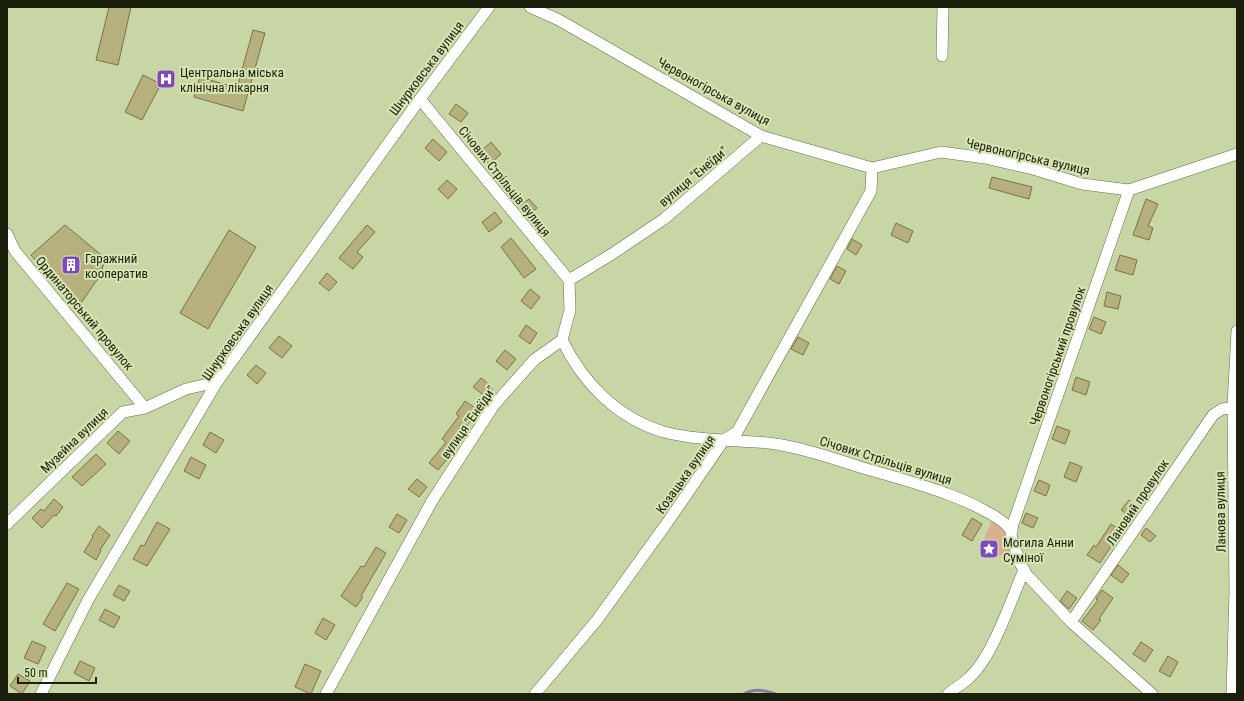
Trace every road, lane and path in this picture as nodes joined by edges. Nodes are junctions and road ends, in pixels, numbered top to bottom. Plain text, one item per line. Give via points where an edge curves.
1 (489, 7) edge
2 (530, 7) edge
3 (943, 7) edge
4 (942, 56) dead end
5 (420, 99) junction
6 (761, 136) junction
7 (1237, 154) edge
8 (872, 168) junction
9 (1129, 190) junction
10 (7, 234) edge
11 (569, 280) junction
12 (1237, 331) edge
13 (562, 340) junction
14 (217, 382) junction
15 (1235, 406) edge
16 (145, 408) junction
17 (724, 440) junction
18 (7, 524) edge
19 (1011, 531) junction
20 (1024, 570) junction
21 (1236, 591) edge
22 (1071, 622) junction
23 (41, 694) edge
24 (326, 694) edge
25 (535, 694) edge
26 (948, 694) edge
27 (1152, 694) edge
28 (1232, 694) edge

1 - 5 street, Шнурковська вулиця
2 - 6 street, Червоногірська вулиця via 566,24
3 - 4 street
5 - 11 street, Січових Стрільців вулиця
5 - 14 street, Шнурковська вулиця
6 - 8 street, Червоногірська вулиця
6 - 11 street, вулиця "Енеїди" via 664,219
7 - 9 street
8 - 9 street, Червоногірська вулиця via 941,152 985,158 1082,184
8 - 17 street, Козацька вулиця via 871,191 736,432
9 - 19 street, Червоногірський провулок
10 - 16 street, Ординаторський провулок via 16,251
11 - 13 street via 570,310
12 - 15 street, Ланова вулиця
13 - 17 street, Січових Стрільців вулиця via 579,371 614,408 664,432
13 - 24 street, вулиця "Енеїди" via 534,360 494,405 432,501
14 - 16 street, Музейна вулиця via 186,389
14 - 23 street, Шнурковська вулиця via 88,600
15 - 21 street, Ланова вулиця
15 - 22 street, Лановий провулок via 1222,409 1213,415
16 - 18 street, Музейна вулиця via 123,412
17 - 19 street, Січових Стрільців вулиця via 780,444 936,490 983,509
17 - 25 street, Козацька вулиця via 597,620
19 - 20 street via 1015,550
20 - 22 street
20 - 26 street via 994,640 979,667
21 - 28 street, Ланова вулиця
22 - 27 street

